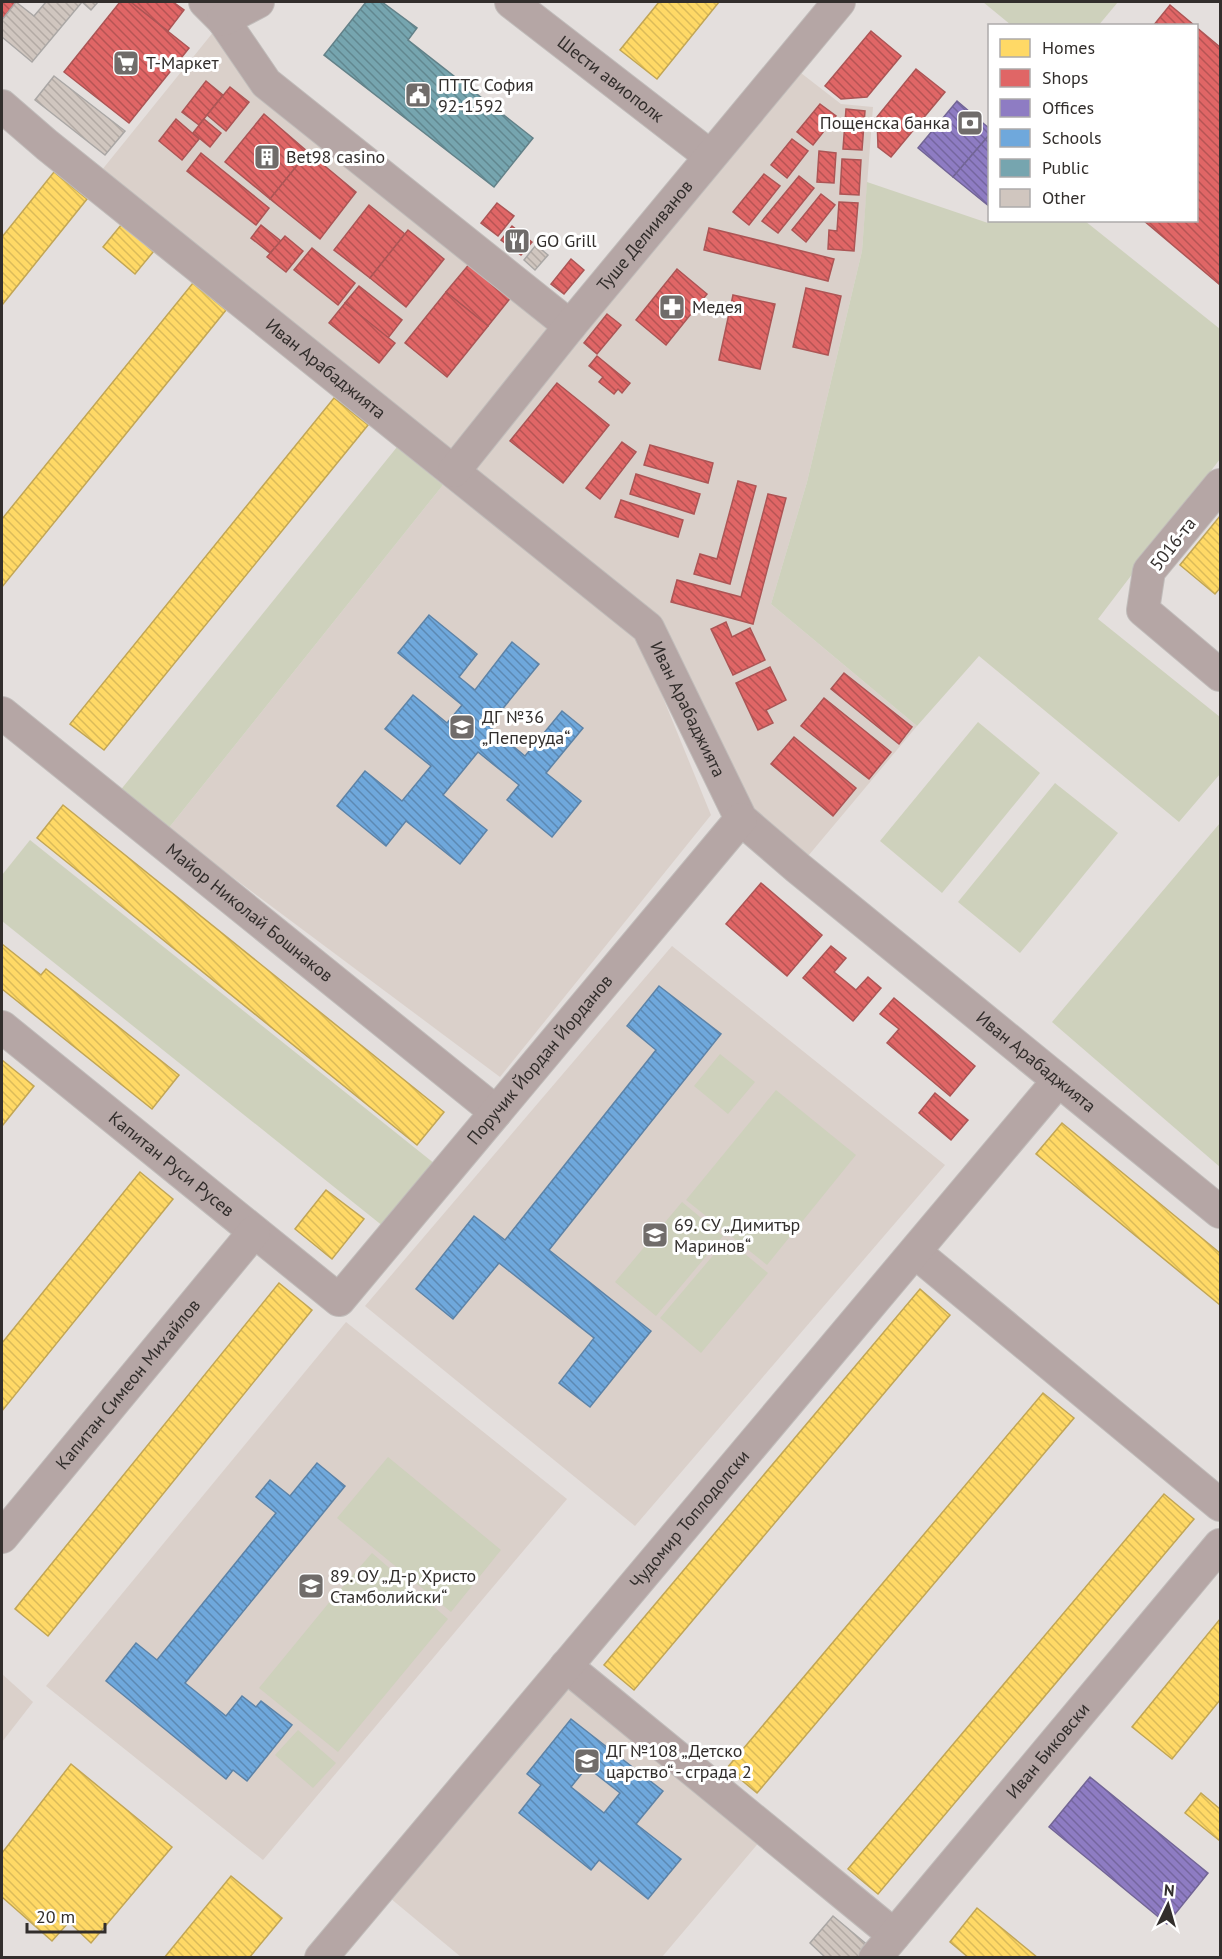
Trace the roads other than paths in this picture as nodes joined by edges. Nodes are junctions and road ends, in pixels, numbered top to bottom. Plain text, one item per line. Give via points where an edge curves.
1 (258, 2) edge
2 (511, 2) edge
3 (839, 2) edge
4 (214, 11) edge
5 (2, 106) edge
6 (710, 156) junction
7 (570, 326) junction
8 (454, 471) junction
9 (1221, 485) edge
10 (1221, 675) edge
11 (2, 713) edge
12 (741, 819) junction
13 (2, 1028) edge
14 (1058, 1081) junction
15 (496, 1112) junction
16 (1221, 1212) edge
17 (254, 1232) junction
18 (915, 1251) junction
19 (339, 1300) joint
20 (1221, 1505) edge
21 (2, 1537) edge
22 (1221, 1545) edge
23 (566, 1666) junction
24 (885, 1946) edge
25 (321, 1958) edge

1 - 4 street
2 - 6 street, Шести авиополк
3 - 6 street, Туше Делииванов
4 - 7 street via 266,83
5 - 8 street, Иван Арабаджията
6 - 7 street, Туше Делииванов
7 - 8 street, Туше Делииванов
8 - 12 street, Иван Арабаджията via 648,628
9 - 10 street, 5016-та via 1149,571 1143,610
11 - 15 street, Майор Николай Бошнаков
12 - 14 street, Иван Арабаджията
12 - 15 street, Поручик Йордан Йорданов
13 - 17 street, Капитан Руси Русев
14 - 16 street, Иван Арабаджията
14 - 18 street, Чудомир Топлодолски
15 - 19 street, Поручик Йордан Йорданов
17 - 19 street, Капитан Руси Русев
17 - 21 street, Капитан Симеон Михайлов
18 - 20 street
18 - 23 street, Чудомир Топлодолски
22 - 24 street, Иван Биковски
23 - 24 street
23 - 25 street, Чудомир Топлодолски

